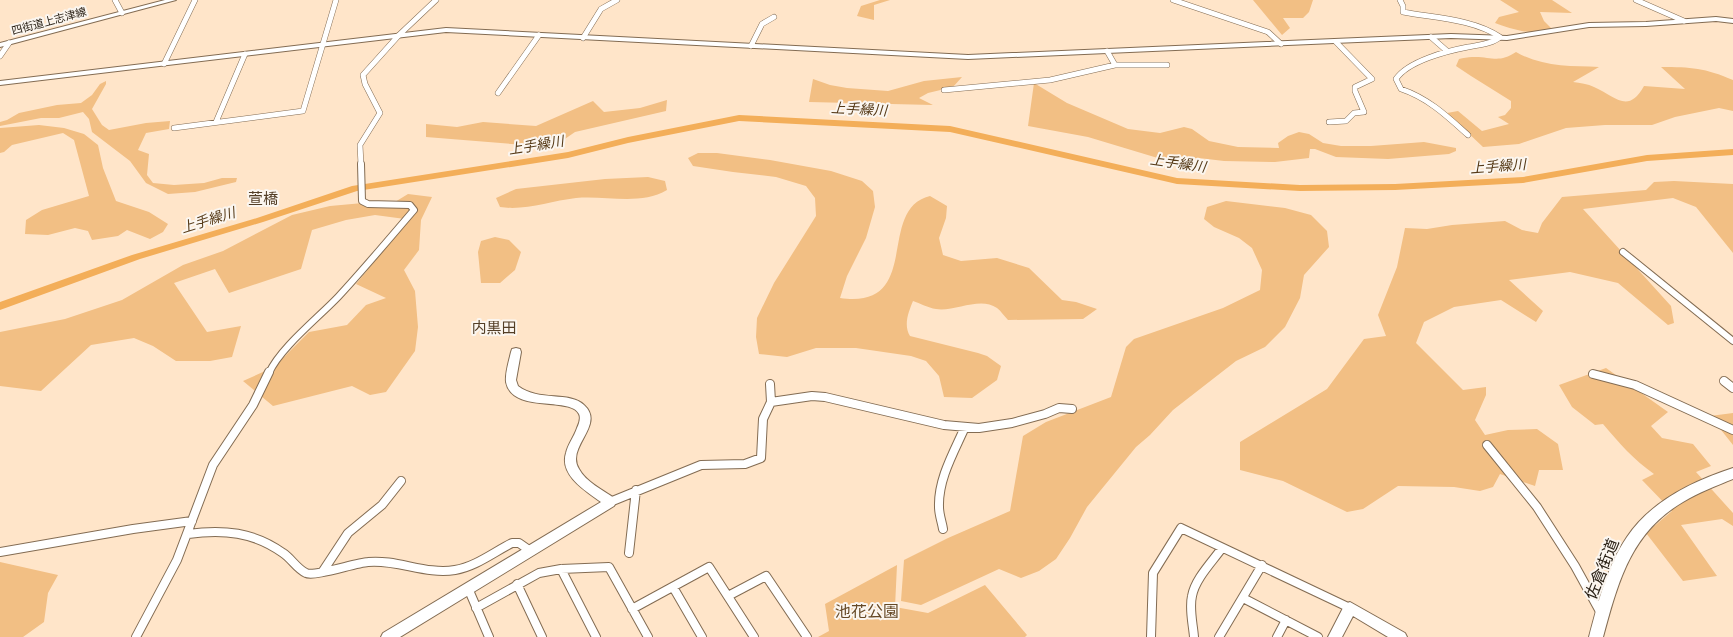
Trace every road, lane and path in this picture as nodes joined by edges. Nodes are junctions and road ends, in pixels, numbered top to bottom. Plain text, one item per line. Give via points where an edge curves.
1 (115, 0) edge
2 (173, 0) edge
3 (195, 0) edge
4 (336, 0) edge
5 (436, 0) edge
6 (617, 0) edge
7 (1174, 0) edge
8 (1400, 0) edge
9 (1636, 0) edge
10 (122, 13) junction
11 (774, 17) dead end
12 (1684, 21) junction
13 (1733, 21) edge
14 (399, 35) junction
15 (539, 35) junction
16 (1430, 37) junction
17 (1500, 37) junction
18 (583, 38) junction
19 (1336, 42) junction
20 (9, 43) junction
21 (323, 44) junction
22 (1281, 44) junction
23 (0, 45) edge
24 (751, 46) junction
25 (1107, 51) junction
26 (1447, 51) junction
27 (245, 54) junction
28 (0, 56) edge
29 (164, 64) junction
30 (1115, 65) junction
31 (1167, 65) dead end
32 (0, 83) edge
33 (944, 90) dead end
34 (498, 93) dead end
35 (216, 122) junction
36 (1329, 122) dead end
37 (174, 128) dead end
38 (1468, 135) dead end
39 (1622, 252) dead end
40 (1733, 341) edge
41 (516, 352) dead end
42 (1593, 374) dead end
43 (1724, 381) dead end
44 (770, 384) dead end
45 (1733, 388) edge
46 (771, 402) junction
47 (1072, 408) dead end
48 (965, 427) junction
49 (1733, 430) edge
50 (1487, 445) dead end
51 (1733, 473) edge
52 (401, 481) dead end
53 (636, 490) junction
54 (610, 502) junction
55 (192, 521) junction
56 (943, 529) dead end
57 (188, 534) junction
58 (1222, 548) junction
59 (529, 550) junction
60 (0, 552) edge
61 (629, 553) dead end
62 (1262, 565) junction
63 (561, 569) junction
64 (323, 572) junction
65 (517, 584) junction
66 (673, 587) junction
67 (468, 588) junction
68 (728, 596) junction
69 (1242, 598) junction
70 (476, 608) junction
71 (1350, 608) junction
72 (632, 609) junction
73 (1602, 615) junction
74 (1286, 620) junction
75 (394, 635) edge
76 (136, 637) edge
77 (489, 637) edge
78 (542, 637) edge
79 (596, 637) edge
80 (648, 637) edge
81 (702, 637) edge
82 (754, 637) edge
83 (807, 637) edge
84 (1151, 637) edge
85 (1194, 637) edge
86 (1219, 637) edge
87 (1277, 637) edge
88 (1318, 637) edge
89 (1335, 637) edge
90 (1400, 637) edge
91 (1596, 637) edge

1 - 10 street
2 - 10 street, 四街道上志津線
3 - 29 street
4 - 21 street
5 - 14 street
6 - 18 street via 601,9
7 - 22 street via 1268,32
8 - 17 street via 1403,12 1476,25
9 - 12 street
10 - 20 street, 四街道上志津線
11 - 24 street via 762,24
12 - 13 street
12 - 17 street via 1589,24 1514,37
14 - 15 street via 446,30
14 - 21 street
14 - 55 street via 363,75 380,113 360,145 362,201 368,204 410,205 414,210 338,297 272,366 256,400 213,465
15 - 18 street
15 - 34 street
16 - 17 street
16 - 19 street
16 - 26 street
17 - 26 street via 1484,44
18 - 24 street
19 - 22 street
19 - 36 street via 1372,79 1355,87 1354,91 1364,112 1354,114 1346,121
20 - 23 street, 四街道上志津線
20 - 28 street
21 - 27 street
21 - 35 street via 303,111
22 - 25 street
24 - 25 street via 968,57
25 - 30 street
26 - 38 street via 1412,66 1400,73 1396,79 1401,89 1416,94 1434,105
27 - 29 street
27 - 35 street
29 - 32 street
30 - 31 street
30 - 33 street via 1050,80
35 - 37 street
39 - 40 street
41 - 54 street via 511,380 513,388 542,401 576,405 587,416 586,425 571,453 570,463 580,478
42 - 49 street via 1635,385
43 - 45 street
44 - 46 street
46 - 48 street via 812,396 825,397 944,425
46 - 53 street via 762,419 762,458 745,464 701,465
47 - 48 street via 1059,408 997,426
48 - 56 street via 940,492 939,506
50 - 73 street via 1537,507 1575,566
51 - 73 main road, 佐倉街道 via 1670,503 1637,532 1625,554
52 - 64 street via 382,505 348,534
53 - 54 street
53 - 61 street
54 - 59 street
55 - 57 street
55 - 60 street
57 - 64 street via 209,531 233,532 269,543 306,573
57 - 76 street via 178,560
58 - 62 street
58 - 84 street via 1181,528 1153,573
58 - 85 street via 1195,586 1192,595
59 - 64 street via 519,543 512,543 451,572 386,562 362,562
59 - 67 street
62 - 69 street
62 - 71 street
63 - 65 street via 539,573
63 - 72 street via 608,567
63 - 79 street
65 - 70 street
65 - 78 street
66 - 68 street via 709,566
66 - 72 street
66 - 81 street
67 - 70 street
67 - 75 street
68 - 82 street
68 - 83 street via 766,576
69 - 74 street
69 - 86 street
70 - 77 street
71 - 89 street
71 - 90 street
72 - 80 street
73 - 91 main road, 佐倉街道
74 - 87 street
74 - 88 street

